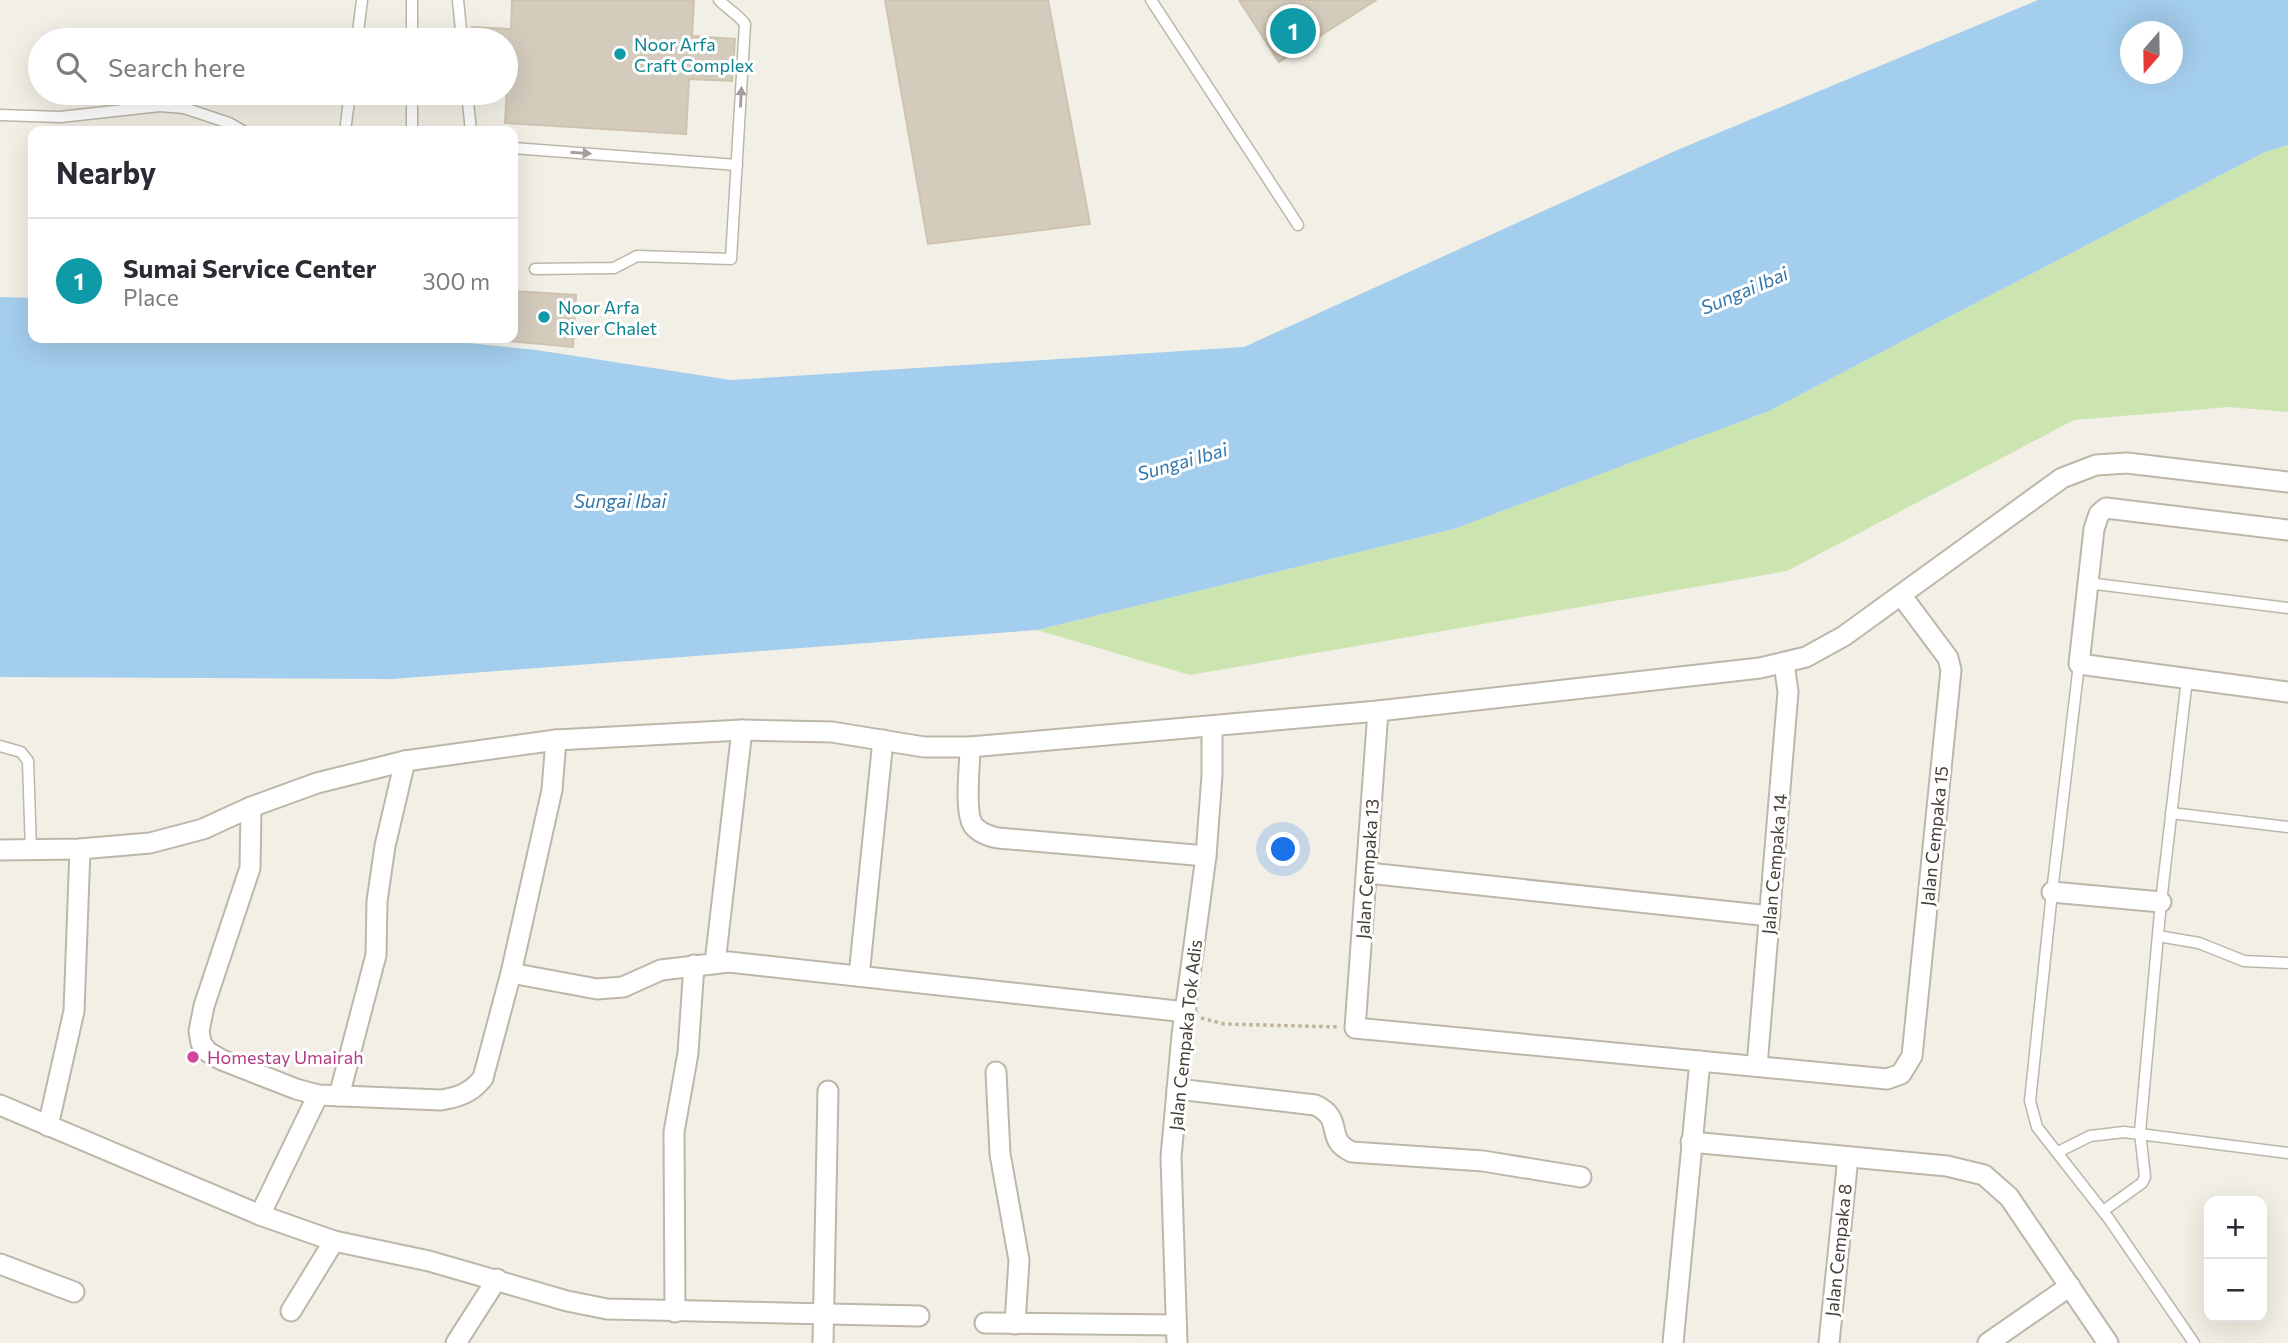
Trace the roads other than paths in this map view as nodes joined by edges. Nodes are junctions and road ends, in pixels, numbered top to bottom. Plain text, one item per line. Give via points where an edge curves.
1 (362, 0) edge
2 (412, 0) edge
3 (458, 0) edge
4 (719, 0) edge
5 (1151, 0) edge
6 (358, 28) edge
7 (412, 28) edge
8 (461, 28) edge
9 (348, 105) edge
10 (412, 105) edge
11 (468, 105) edge
12 (0, 115) edge
13 (234, 126) edge
14 (346, 126) edge
15 (412, 126) edge
16 (470, 126) edge
17 (518, 148) edge
18 (737, 165) junction
19 (1298, 225) dead end
20 (535, 269) dead end
21 (2288, 482) edge
22 (2288, 530) edge
23 (2088, 583) junction
24 (1901, 595) junction
25 (2288, 608) edge
26 (1784, 663) junction
27 (2080, 663) junction
28 (2187, 679) junction
29 (2288, 692) edge
30 (1378, 710) junction
31 (1212, 727) junction
32 (742, 730) junction
33 (556, 740) junction
34 (883, 740) junction
35 (0, 746) edge
36 (970, 747) junction
37 (405, 761) junction
38 (251, 807) junction
39 (2171, 813) junction
40 (2288, 828) edge
41 (80, 849) junction
42 (0, 850) edge
43 (31, 850) junction
44 (1206, 856) junction
45 (1368, 873) junction
46 (2052, 892) junction
47 (2161, 902) junction
48 (1770, 916) junction
49 (2158, 936) junction
50 (715, 963) junction
51 (2288, 963) edge
52 (694, 965) junction
53 (511, 973) junction
54 (877, 978) junction
55 (1186, 1012) junction
56 (1700, 1061) junction
57 (1757, 1066) junction
58 (996, 1072) dead end
59 (1178, 1080) junction
60 (828, 1091) dead end
61 (318, 1095) junction
62 (340, 1097) junction
63 (0, 1105) edge
64 (48, 1126) junction
65 (2140, 1132) junction
66 (1691, 1142) junction
67 (2058, 1152) junction
68 (2288, 1153) edge
69 (1848, 1157) junction
70 (1581, 1177) dead end
71 (2103, 1211) junction
72 (260, 1215) junction
73 (334, 1241) junction
74 (0, 1264) edge
75 (496, 1279) junction
76 (2070, 1286) junction
77 (74, 1292) dead end
78 (290, 1311) dead end
79 (675, 1312) junction
80 (822, 1313) junction
81 (919, 1316) dead end
82 (985, 1323) dead end
83 (1015, 1324) junction
84 (1176, 1334) edge
85 (462, 1342) edge
86 (823, 1343) edge
87 (1673, 1343) edge
88 (1829, 1343) edge
89 (1987, 1343) edge
90 (2108, 1343) edge
91 (2194, 1343) edge

1 - 6 lane
2 - 7 lane
3 - 8 lane
18 -> 4 lane via 745,24
5 - 19 lane
9 - 14 lane
10 - 15 lane
11 - 16 lane
12 - 13 lane via 60,117 160,106 184,108
17 -> 18 lane
18 - 20 lane via 731,258 637,256 614,268
21 - 24 street via 2127,463 2096,465 2070,475
22 - 23 street via 2106,508 2094,529
23 - 25 lane
23 - 27 street
24 - 26 street via 1844,636 1806,657
24 - 57 street, Jalan Cempaka 15 via 1948,658 1951,670 1912,1056 1901,1074 1887,1079
26 - 30 street
26 - 48 street, Jalan Cempaka 14 via 1788,692
27 - 28 street
27 - 46 lane
28 - 29 street
28 - 39 lane
30 - 31 street
30 - 45 street, Jalan Cempaka 13
31 - 36 street
31 - 44 street, Jalan Cempaka Tok Adis
32 - 33 street
32 - 34 street via 832,732
32 - 50 street
33 - 37 street
33 - 53 street via 552,790
34 - 36 street
34 - 54 street
35 - 43 lane via 21,752 28,761
36 - 44 street via 969,816 985,835
37 - 38 street via 317,783
37 - 62 street via 384,846 376,955
38 - 41 street via 203,830 150,843
38 - 61 street via 250,867 204,1006 201,1042 222,1060
39 - 40 lane
39 - 47 lane
41 - 43 street
41 - 64 street via 74,1011
42 - 43 street
44 - 55 street, Jalan Cempaka Tok Adis
45 - 48 street
45 - 56 street, Jalan Cempaka 13 via 1354,1028
46 - 47 street
46 - 67 lane via 2030,1101 2037,1127
47 - 49 lane
48 - 57 street, Jalan Cempaka 14
49 - 51 lane via 2199,943 2244,961
49 - 65 lane
50 - 52 street
50 - 54 street
52 - 53 street via 597,989
52 - 79 street via 688,1053 674,1132
53 - 62 street via 483,1078 474,1089 441,1100
54 - 55 street
55 - 59 street, Jalan Cempaka Tok Adis
56 - 57 street
56 - 66 street
58 - 83 street via 1000,1154 1018,1253
59 - 70 street via 1315,1105 1332,1116 1336,1141 1352,1152 1483,1161
59 - 84 street, Jalan Cempaka Tok Adis via 1171,1157
60 - 80 street
61 - 62 street
61 - 72 street
63 - 64 street
64 - 72 street
65 - 67 lane via 2090,1136
65 - 68 lane
65 - 71 lane via 2145,1177
66 - 69 street
66 - 87 street
67 - 71 lane
69 - 76 street via 1947,1166 1984,1175 2009,1197
69 - 88 street, Jalan Cempaka 8
71 - 91 lane
72 - 73 street
73 - 75 street
73 - 78 street
74 - 77 street
75 - 79 street via 607,1309
75 - 85 street
76 - 89 street
76 - 90 street
79 - 80 street
80 - 81 street
80 - 86 street
82 - 83 street
83 - 84 street

